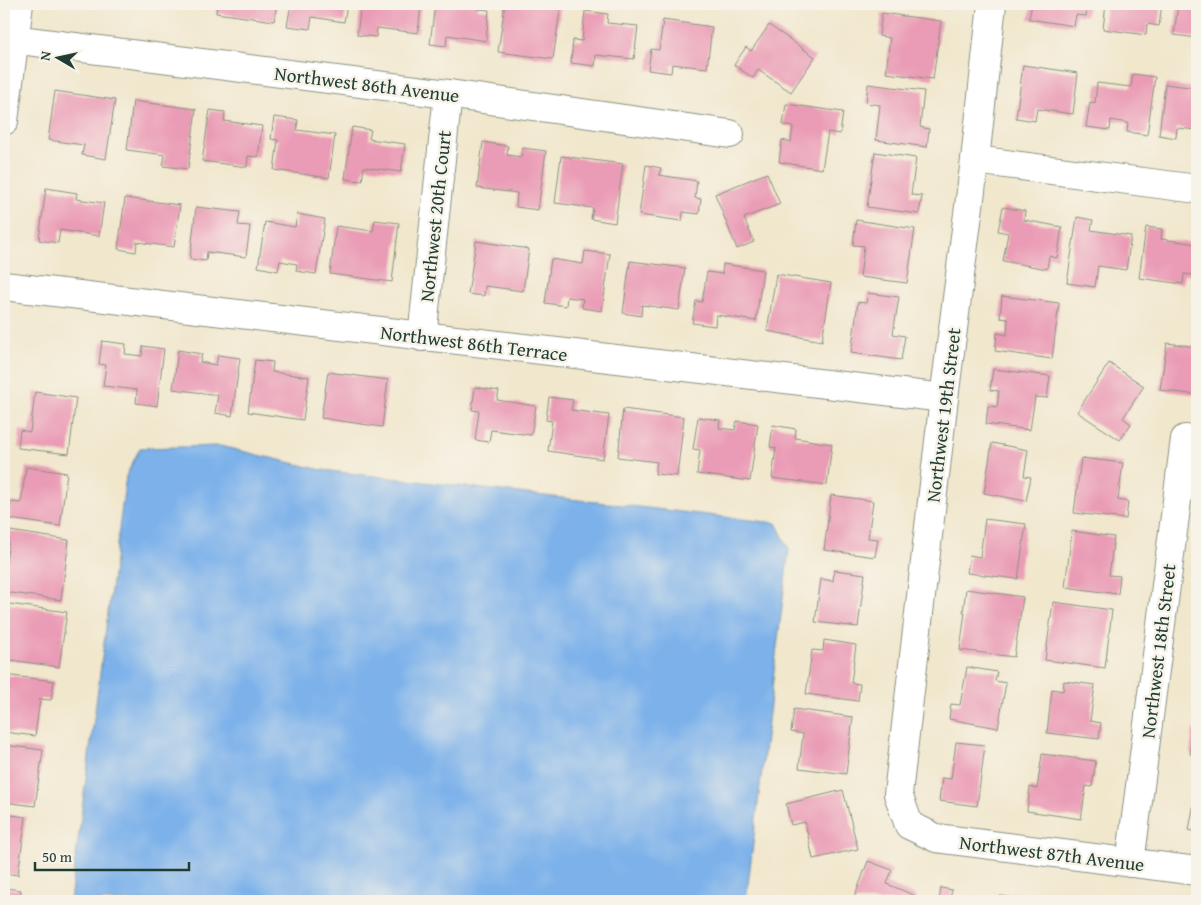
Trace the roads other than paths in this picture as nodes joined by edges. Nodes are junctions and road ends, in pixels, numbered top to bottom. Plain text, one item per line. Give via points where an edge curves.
1 (19, 4) edge
2 (992, 4) edge
3 (9, 39) edge
4 (448, 94) junction
5 (4, 121) edge
6 (730, 134) dead end
7 (975, 160) junction
8 (1197, 189) edge
9 (4, 286) edge
10 (422, 337) junction
11 (944, 398) junction
12 (1185, 439) dead end
13 (909, 824) joint
14 (1130, 863) junction
15 (1197, 871) edge

1 - 3 street
2 - 7 street, Northwest 19th Street
3 - 4 street, Northwest 86th Avenue
3 - 5 street
4 - 6 street, Northwest 86th Avenue
4 - 10 street, Northwest 20th Court
7 - 8 street
7 - 11 street, Northwest 19th Street
9 - 10 street, Northwest 86th Terrace
10 - 11 street, Northwest 86th Terrace
11 - 13 street, Northwest 19th Street via 898,794
12 - 14 street, Northwest 18th Street
13 - 14 street, Northwest 87th Avenue via 936,838
14 - 15 street, Northwest 87th Avenue

